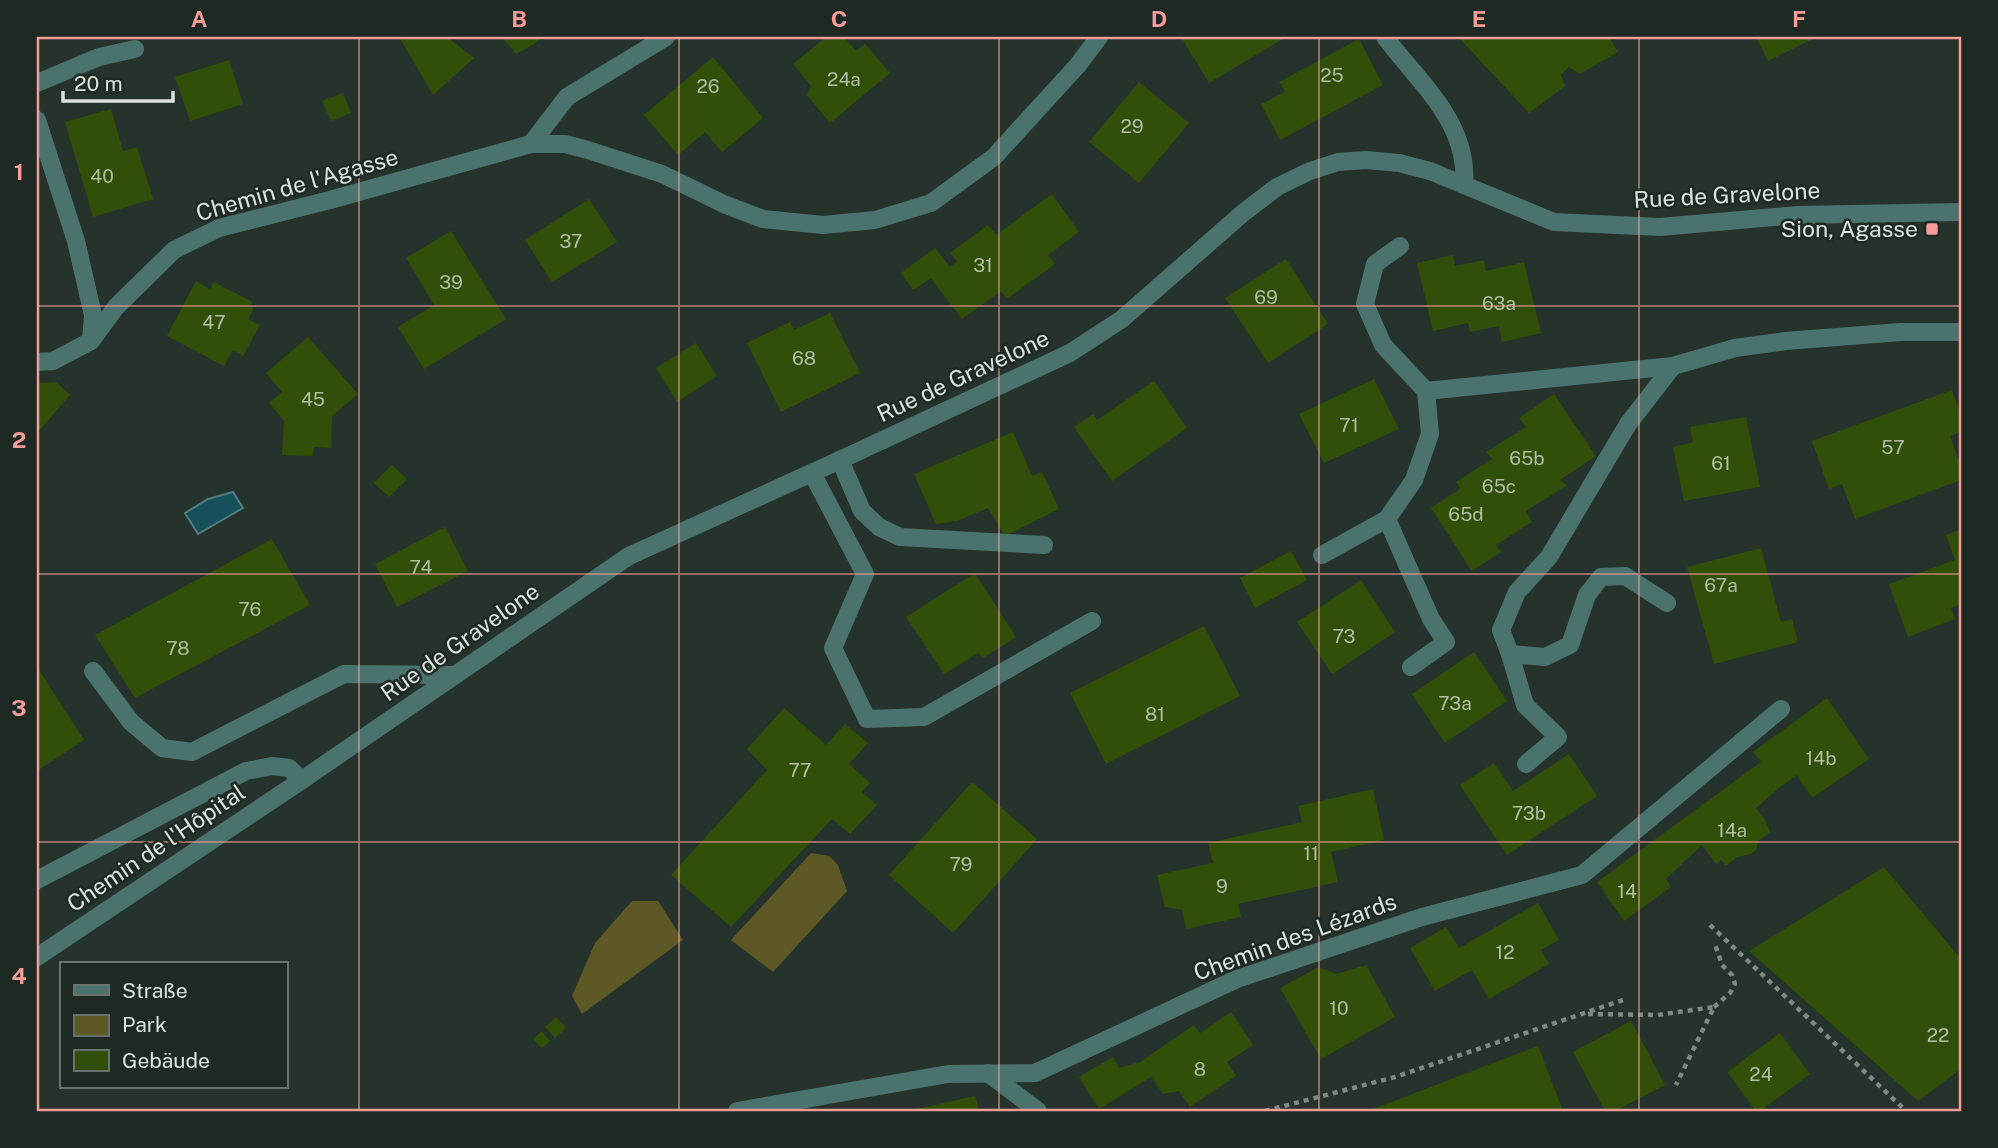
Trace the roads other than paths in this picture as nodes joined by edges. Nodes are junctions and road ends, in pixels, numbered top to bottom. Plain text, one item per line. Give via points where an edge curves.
1 (666, 37) edge
2 (1100, 37) edge
3 (1384, 37) edge
4 (135, 49) dead end
5 (37, 83) edge
6 (37, 120) edge
7 (531, 144) junction
8 (1464, 185) junction
9 (1961, 212) edge
10 (1400, 246) dead end
11 (1961, 332) edge
12 (91, 341) junction
13 (37, 362) edge
14 (1673, 366) junction
15 (1426, 391) junction
16 (840, 460) junction
17 (812, 473) junction
18 (1387, 519) junction
19 (1044, 545) dead end
20 (1322, 555) dead end
21 (1667, 603) dead end
22 (1092, 621) dead end
23 (1510, 654) junction
24 (1411, 667) dead end
25 (93, 671) dead end
26 (453, 676) junction
27 (1781, 709) dead end
28 (1526, 764) dead end
29 (302, 780) junction
30 (37, 880) edge
31 (37, 957) edge
32 (988, 1073) junction
33 (737, 1111) edge
34 (1038, 1111) edge

1 - 7 street via 567,97
2 - 7 street, Chemin de l'Agasse via 994,157 931,204 875,220 822,225 763,219 662,174 565,144
3 - 8 street via 1450,118 1462,148
4 - 5 street via 99,57
6 - 12 street via 76,241 93,315
7 - 12 street, Chemin de l'Agasse via 219,228 174,250 116,307
8 - 9 street, Rue de Gravelone via 1554,222 1660,227 1798,215
8 - 16 street, Rue de Gravelone via 1399,163 1338,162 1310,171 1277,187 1243,213 1102,334
10 - 15 street via 1375,264 1365,304 1383,345
11 - 14 street via 1786,341 1735,348
12 - 13 street, Chemin de l'Agasse via 53,361
14 - 15 street
14 - 23 street via 1628,424 1549,557 1517,592 1501,630
15 - 18 street via 1430,434 1414,480
16 - 17 street, Rue de Gravelone
16 - 19 street via 862,511 879,527 900,537
17 - 22 street via 865,574 833,648 867,719 924,718
17 - 26 street, Rue de Gravelone via 629,556
18 - 20 street
18 - 24 street via 1446,642
21 - 23 street via 1625,576 1601,577 1587,595 1570,645 1545,657
23 - 28 street via 1525,705 1558,737
25 - 26 street via 131,722 162,748 192,752 344,674
26 - 29 street, Rue de Gravelone
27 - 32 street, Chemin des Lézards via 1582,875 1422,917 1237,979 1035,1073
29 - 30 street via 289,768 246,771
29 - 31 street, Chemin de l'Hôpital
32 - 33 street, Chemin des Lézards via 948,1074
32 - 34 street

